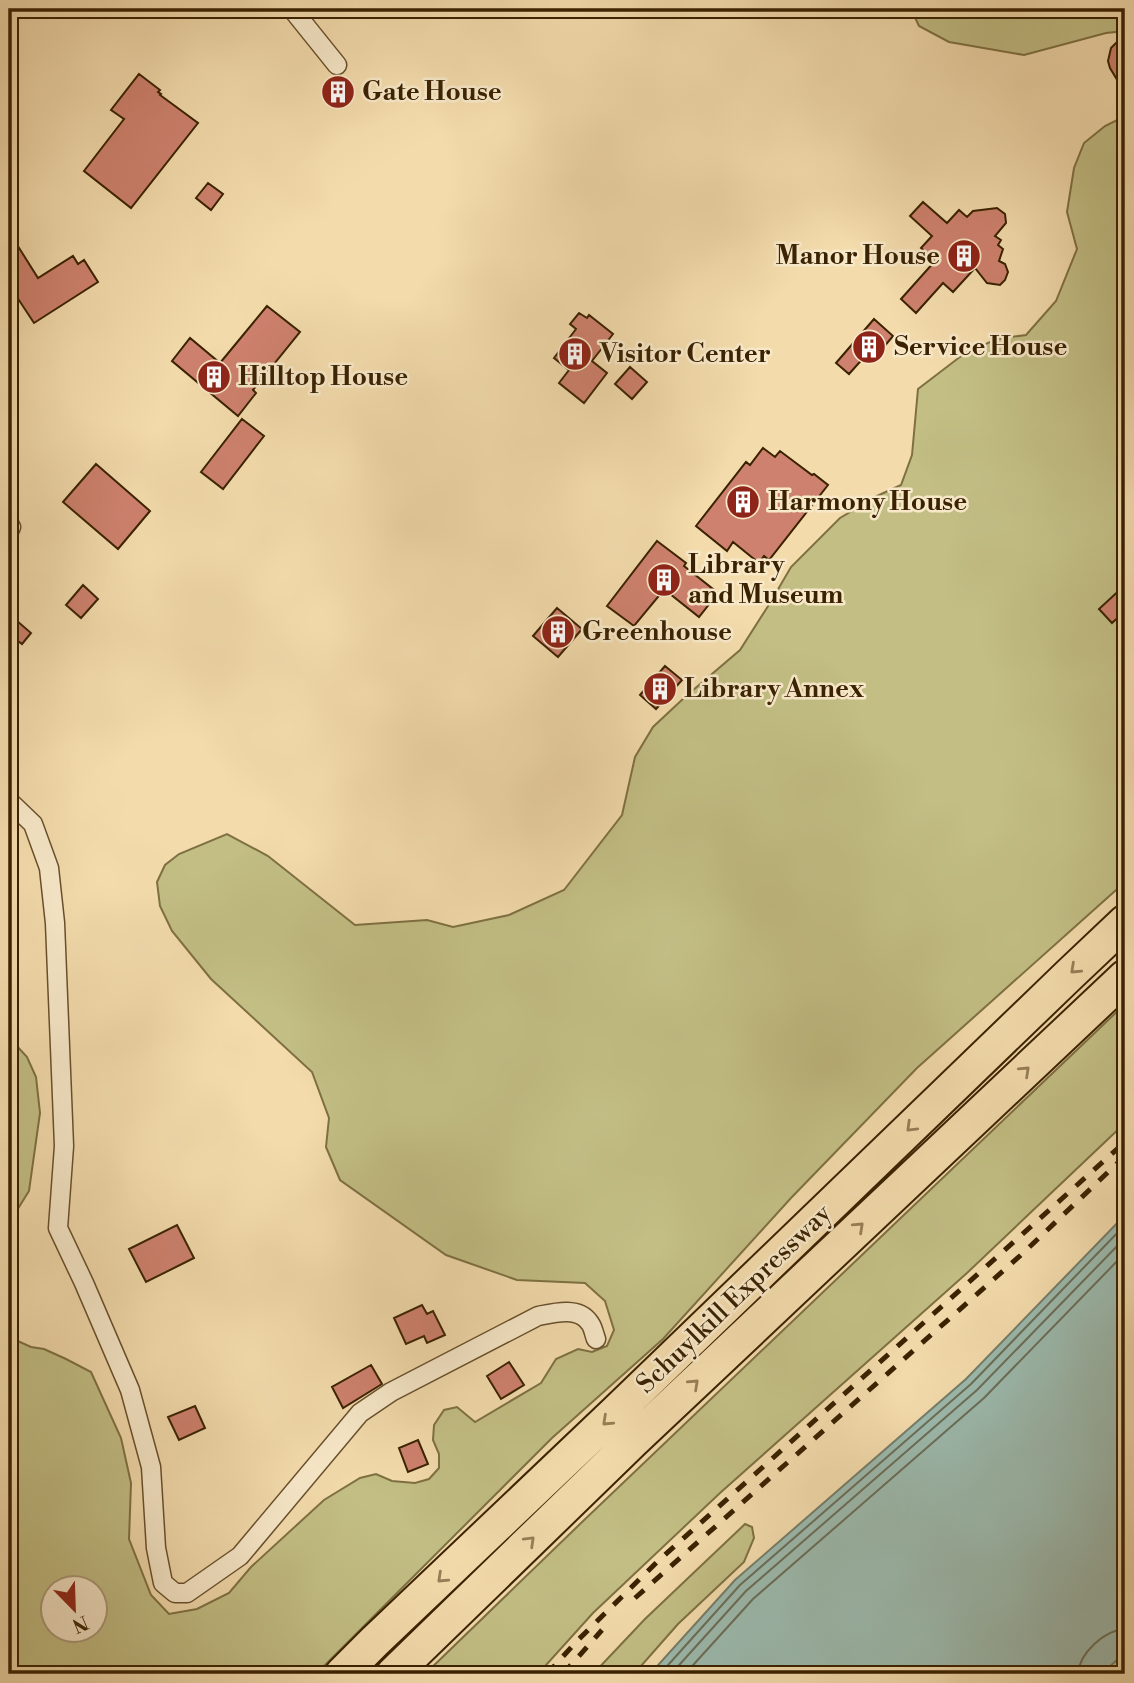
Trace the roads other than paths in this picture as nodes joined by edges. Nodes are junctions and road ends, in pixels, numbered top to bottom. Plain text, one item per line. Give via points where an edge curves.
1 (292, 9) edge
2 (337, 65) dead end
3 (9, 801) edge
4 (1125, 922) edge
5 (1125, 976) edge
6 (596, 1339) dead end
7 (342, 1674) edge
8 (393, 1674) edge

1 - 2 street
3 - 6 street via 33,824 49,868 64,1146 58,1228 130,1391 151,1467 163,1583 175,1593 187,1593 240,1556 360,1413 391,1392 538,1316 555,1312 582,1316
4 -> 7 highway, Schuylkill Expressway
8 -> 5 highway, Schuylkill Expressway

